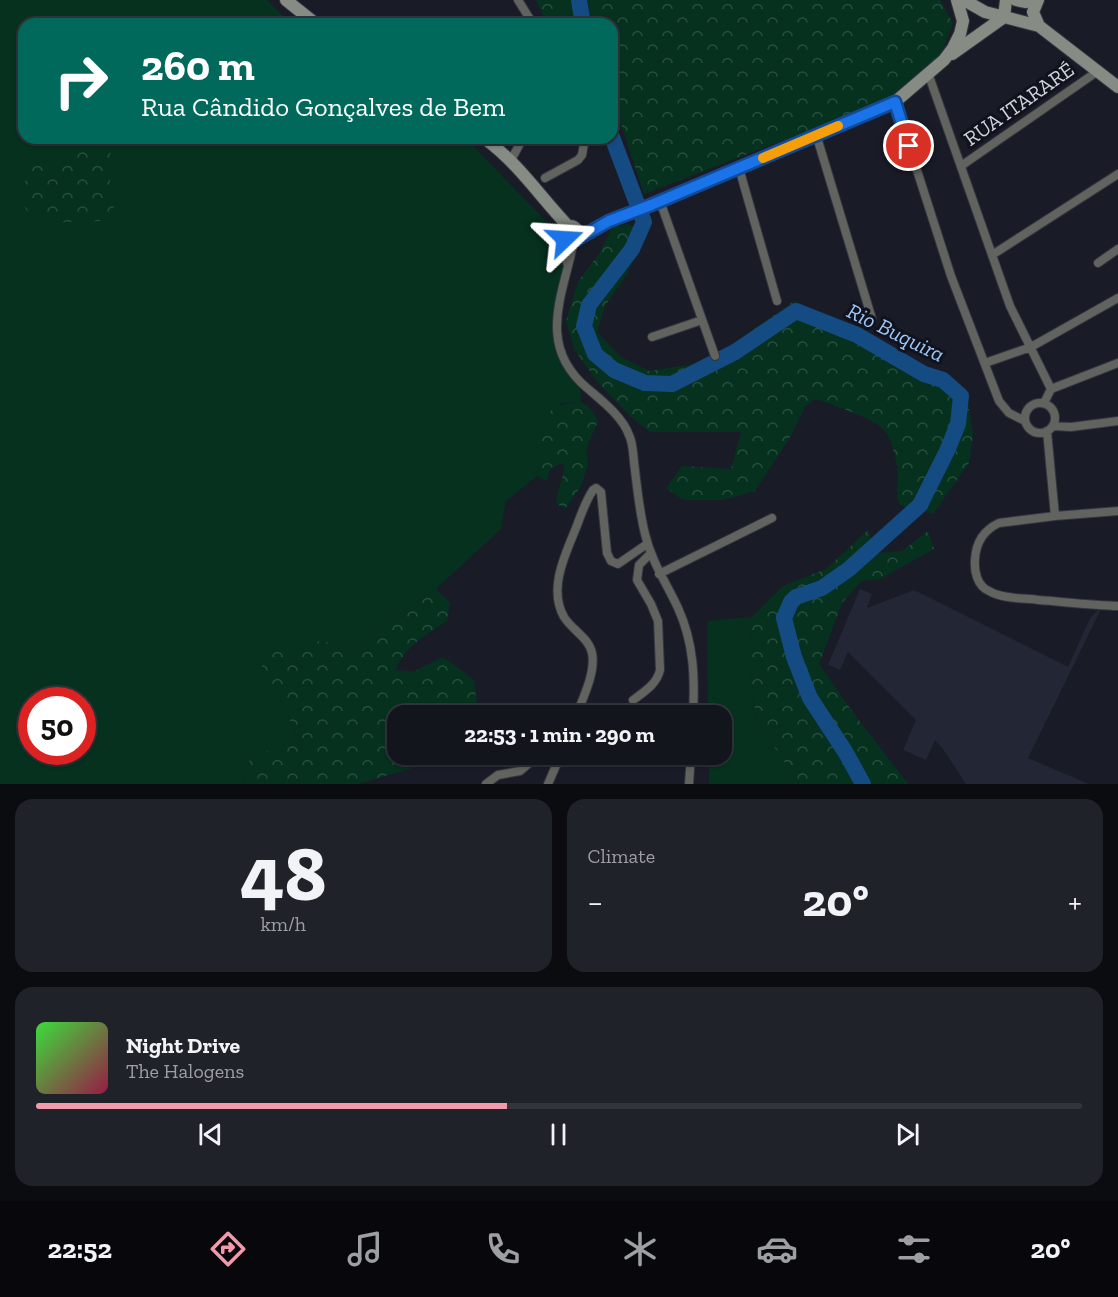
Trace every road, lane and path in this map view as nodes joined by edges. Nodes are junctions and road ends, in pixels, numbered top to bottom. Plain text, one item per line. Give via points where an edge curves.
1 (286, 0) edge
2 (518, 0) edge
3 (957, 0) edge
4 (964, 0) edge
5 (1006, 0) edge
6 (1016, 0) edge
7 (1037, 0) edge
8 (1004, 17) junction
9 (308, 18) edge
10 (529, 18) edge
11 (1038, 26) junction
12 (944, 60) junction
13 (1098, 71) junction
14 (928, 73) junction
15 (1118, 87) edge
16 (895, 102) junction
17 (816, 134) junction
18 (491, 144) edge
19 (520, 144) edge
20 (584, 144) edge
21 (511, 160) junction
22 (961, 166) junction
23 (739, 168) junction
24 (1118, 174) edge
25 (545, 178) dead end
26 (656, 203) junction
27 (571, 234) junction
28 (1118, 249) edge
29 (992, 255) junction
30 (1098, 263) dead end
31 (1118, 298) edge
32 (777, 302) dead end
33 (872, 319) dead end
34 (702, 320) junction
35 (652, 337) dead end
36 (1030, 347) junction
37 (715, 356) dead end
38 (985, 363) junction
39 (1118, 363) edge
40 (1051, 389) junction
41 (1044, 403) junction
42 (1025, 421) junction
43 (1118, 421) edge
44 (1050, 429) junction
45 (1118, 511) edge
46 (1055, 516) junction
47 (772, 518) dead end
48 (647, 543) junction
49 (651, 553) junction
50 (659, 574) junction
51 (1118, 606) edge
52 (633, 700) dead end
53 (580, 705) edge
54 (693, 705) edge
55 (527, 765) edge
56 (556, 765) edge
57 (690, 765) edge
58 (486, 784) edge
59 (548, 784) edge
60 (689, 784) edge

1 - 9 main road
2 - 10 street
3 - 12 main road via 963,21
4 - 8 main road
5 - 8 main road
6 - 7 main road
7 - 11 main road via 1033,12
8 - 11 main road
8 - 12 main road
11 - 13 main road
12 - 14 main road
13 - 15 main road
13 - 22 street, RUA ITARARÉ
14 - 16 main road
14 - 22 street
16 - 17 main road
16 - 38 street via 951,276
17 - 23 main road
17 - 33 street
18 - 21 main road
19 - 21 street
20 - 25 street via 578,160
21 - 27 main road
22 - 29 street
23 - 26 main road
23 - 32 street
24 - 29 street
26 - 27 main road
26 - 34 street
27 - 48 street via 568,271 556,323 558,345 574,377 615,414 629,435
28 - 30 street
29 - 36 street
31 - 36 street
34 - 35 street
34 - 37 street
36 - 38 street
36 - 40 street
38 - 42 street via 999,401 1009,414
39 - 40 street
40 - 41 street
41 - 42 street via 1029,406
41 - 44 street via 1054,412
42 - 44 street via 1038,433
43 - 44 street
44 - 46 street
45 - 46 street
46 - 51 street via 1008,521 991,527 977,546 975,571 982,586 1014,598
47 - 50 street
48 - 49 street
48 - 53 street via 618,564 611,561 601,492 593,490 562,563 558,587 565,617 592,652
49 - 50 street
49 - 52 street via 639,565 637,580 658,621 660,670 653,684
50 - 54 street via 678,608 691,645
55 - 58 street via 520,771 498,775
56 - 59 street
57 - 60 street

